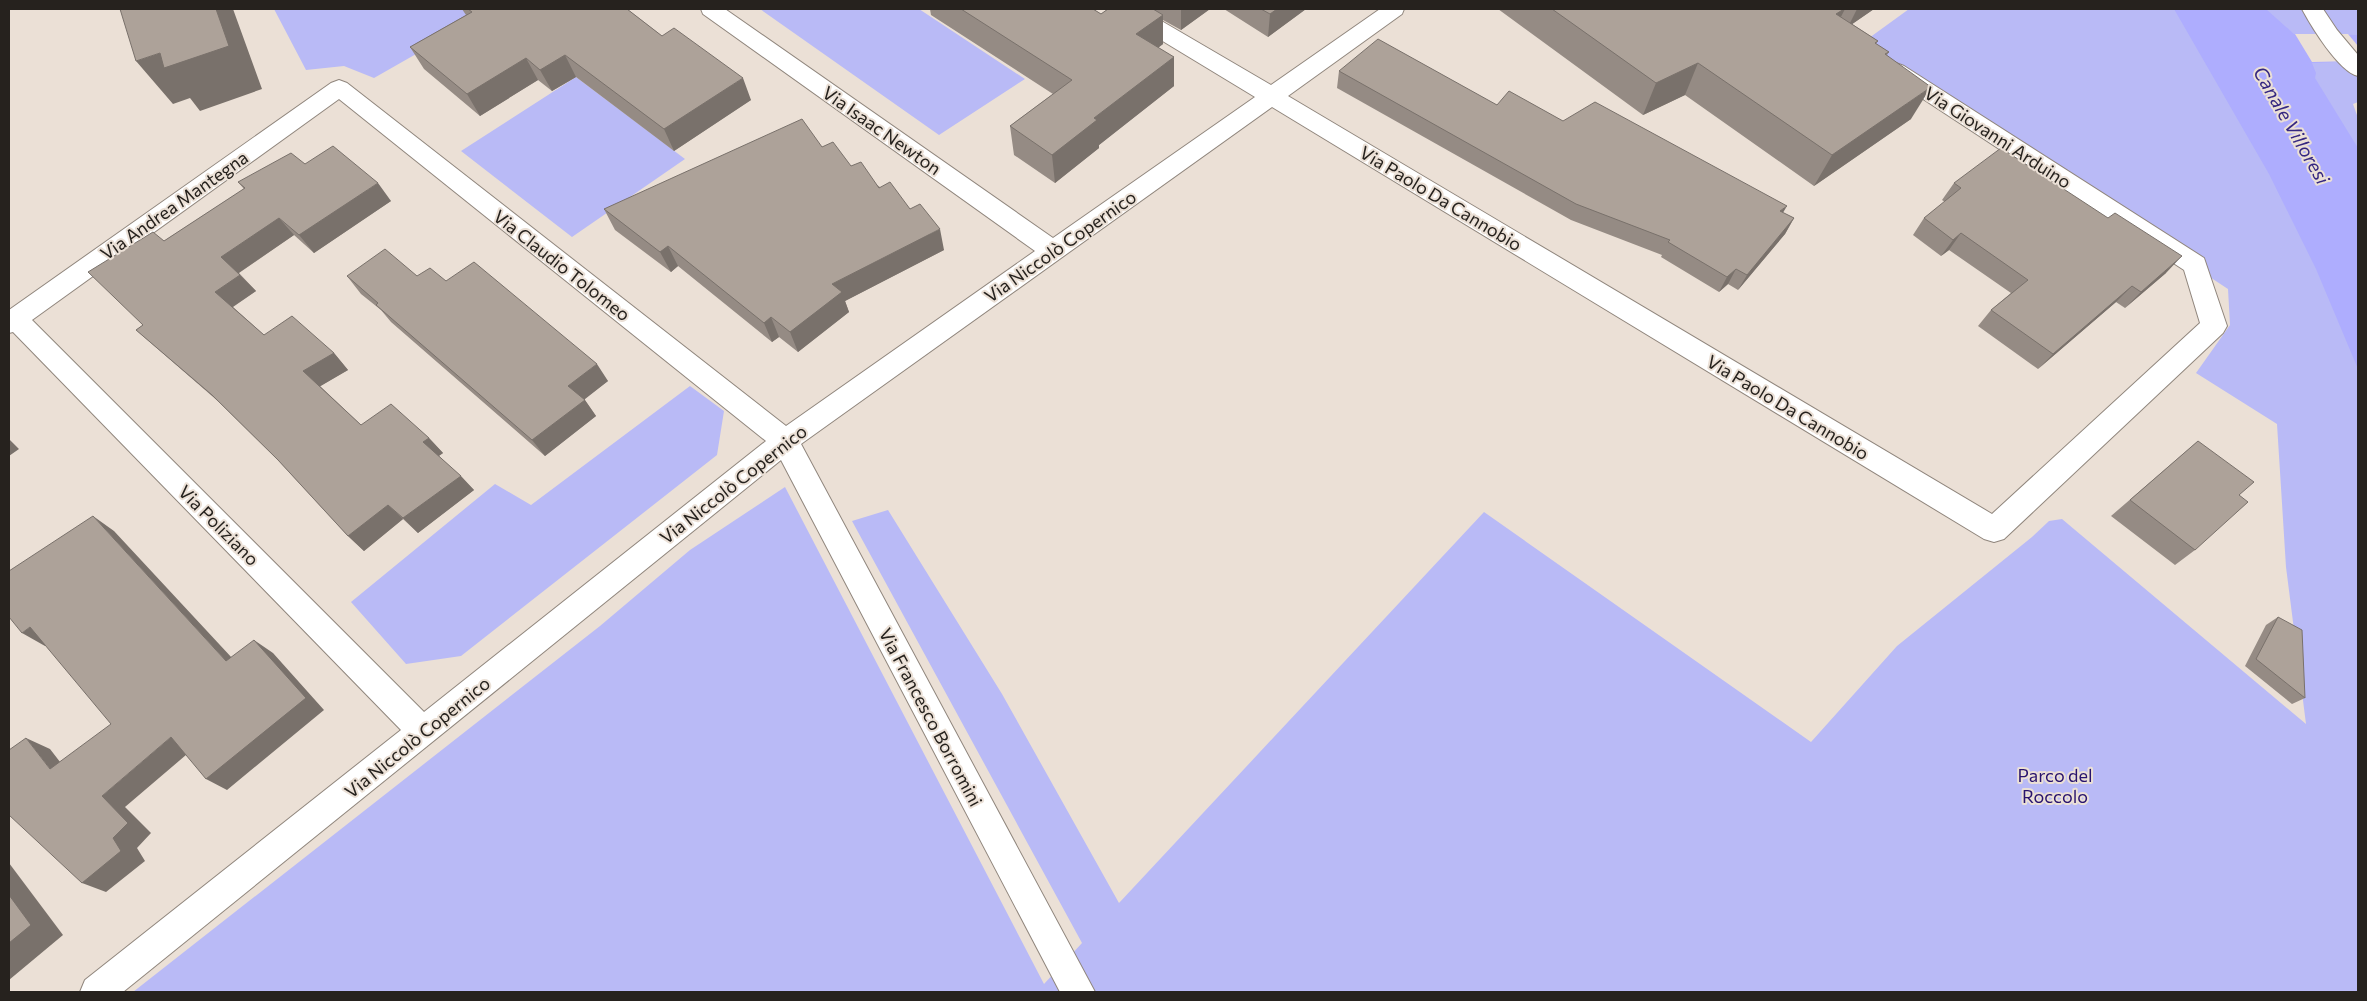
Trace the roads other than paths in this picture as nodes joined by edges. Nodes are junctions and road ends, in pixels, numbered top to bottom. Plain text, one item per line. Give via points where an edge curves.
1 (711, 9) edge
2 (1126, 9) edge
3 (1394, 9) edge
4 (2312, 9) edge
5 (1875, 57) edge
6 (2354, 65) edge
7 (339, 88) joint
8 (1271, 96) junction
9 (1053, 251) junction
10 (2195, 265) joint
11 (12, 321) edge
12 (785, 441) junction
13 (423, 732) junction
14 (97, 992) edge
15 (1078, 992) edge

1 - 9 street, Via Isaac Newton
2 - 8 street
3 - 8 street, Via Niccolò Copernico
4 - 6 street
5 - 10 street, Via Giovanni Arduino
7 - 11 street, Via Andrea Mantegna
7 - 12 street, Via Claudio Tolomeo
8 - 9 street, Via Niccolò Copernico
8 - 10 street, Via Paolo Da Cannobio via 1994,530 2214,326
9 - 12 street, Via Niccolò Copernico
11 - 13 street, Via Poliziano
12 - 13 street, Via Niccolò Copernico
12 - 15 street, Via Francesco Borromini
13 - 14 street, Via Niccolò Copernico

